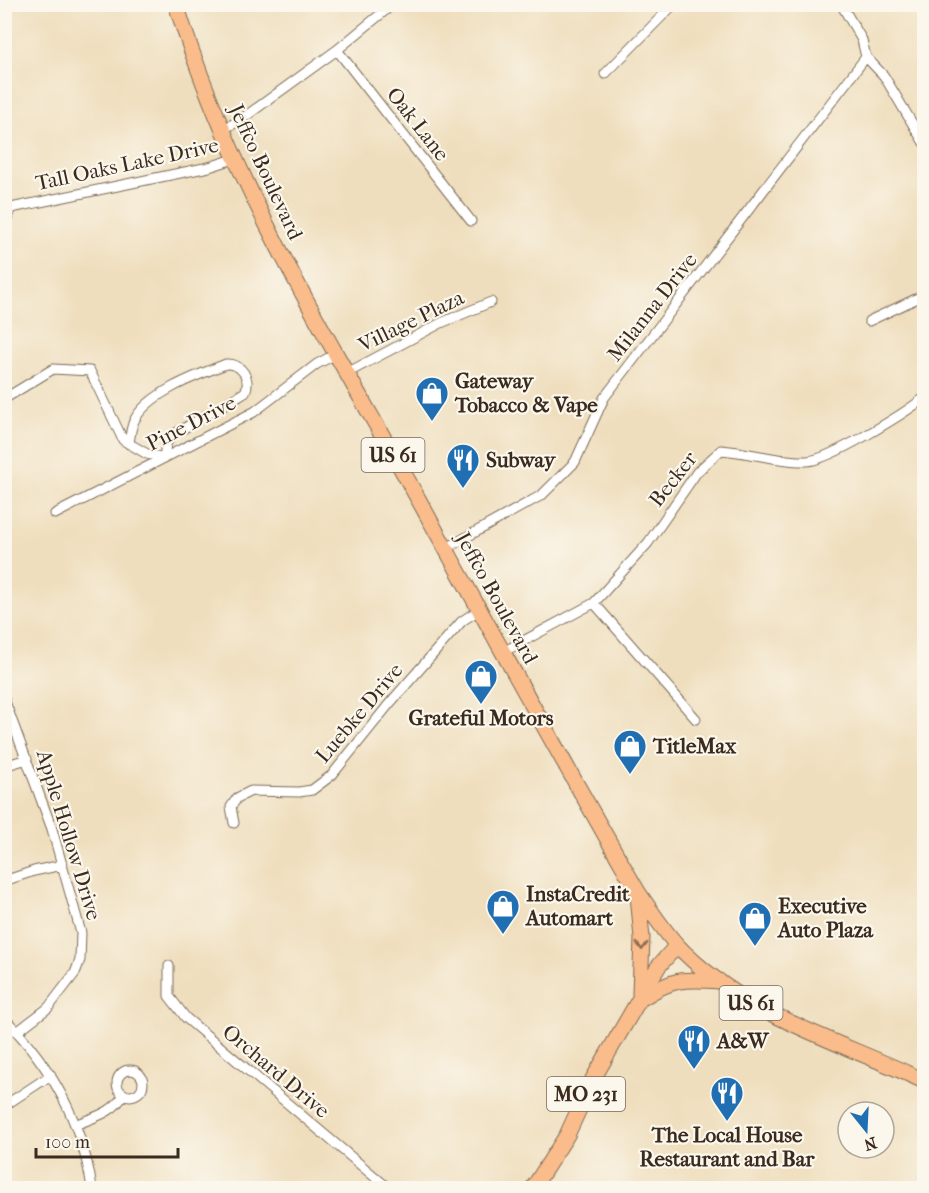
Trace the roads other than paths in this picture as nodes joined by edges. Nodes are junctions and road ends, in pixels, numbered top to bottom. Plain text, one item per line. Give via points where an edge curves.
1 (176, 4) edge
2 (393, 4) edge
3 (674, 4) edge
4 (841, 4) edge
5 (337, 50) junction
6 (866, 57) junction
7 (605, 74) dead end
8 (221, 130) junction
9 (924, 142) edge
10 (234, 159) junction
11 (471, 221) dead end
12 (4, 226) edge
13 (924, 295) edge
14 (491, 302) dead end
15 (869, 321) dead end
16 (336, 354) junction
17 (347, 373) junction
18 (924, 398) edge
19 (4, 399) edge
20 (129, 444) junction
21 (164, 458) junction
22 (55, 514) dead end
23 (445, 549) junction
24 (594, 603) junction
25 (479, 610) junction
26 (502, 652) junction
27 (4, 699) edge
28 (696, 719) dead end
29 (27, 759) junction
30 (4, 766) edge
31 (234, 823) dead end
32 (62, 865) junction
33 (4, 881) edge
34 (638, 892) junction
35 (677, 945) junction
36 (169, 966) dead end
37 (719, 981) junction
38 (639, 1000) junction
39 (4, 1018) edge
40 (18, 1031) junction
41 (51, 1075) junction
42 (924, 1081) edge
43 (124, 1094) dead end
44 (4, 1106) edge
45 (75, 1125) junction
46 (92, 1188) edge
47 (388, 1188) edge
48 (533, 1188) edge

1 - 8 main road, Jeffco Boulevard / US 61
2 - 5 street
3 - 7 street
4 - 6 street via 862,40
5 - 8 street
5 - 11 street, Oak Lane
6 - 9 street via 884,76
6 - 23 street, Milanna Drive via 604,398 575,462 542,495
8 - 10 main road, Jeffco Boulevard / US 61
10 - 12 street, Tall Oaks Lake Drive via 209,168 11,208
10 - 16 main road, Jeffco Boulevard / US 61
13 - 15 street
14 - 17 street, Village Plaza via 441,323
16 - 17 main road, Jeffco Boulevard / US 61
16 - 21 street, Pine Drive via 254,412
17 - 23 main road, Jeffco Boulevard / US 61
18 - 24 street, Becker via 906,412 810,461 721,450 697,472 648,543
19 - 20 street via 53,369 90,371 123,440
20 - 21 street
20 - 21 street via 138,413 164,393 226,364 241,369 247,382 244,392 171,436
21 - 22 street, Pine Drive
23 - 25 main road, Jeffco Boulevard / US 61
24 - 26 street, Becker
24 - 28 street
25 - 26 main road, Jeffco Boulevard / US 61
25 - 31 street, Luebke Drive via 462,621 332,775 312,790 251,792 237,798 231,807
26 - 34 main road, Jeffco Boulevard / US 61
27 - 29 street, Apple Hollow Drive
29 - 30 street
29 - 32 street, Apple Hollow Drive
32 - 33 street
32 - 40 street, Apple Hollow Drive via 81,933 80,960 75,973 48,1008
34 - 35 main road, Jeffco Boulevard / US 61
34 -> 38 main road via 642,938
35 - 37 main road, Jeffco Boulevard / US 61
35 - 38 main road, MO 231 via 658,967
36 - 47 street, Orchard Drive via 169,996 186,1018
37 - 38 main road via 671,982
37 - 42 main road, Jeffco Boulevard / US 61 via 738,996 779,1017
38 - 48 main road, MO 231 via 567,1135
39 - 40 street
40 - 41 street
41 - 44 street
41 - 45 street
43 - 45 street via 108,1112
45 - 46 street

